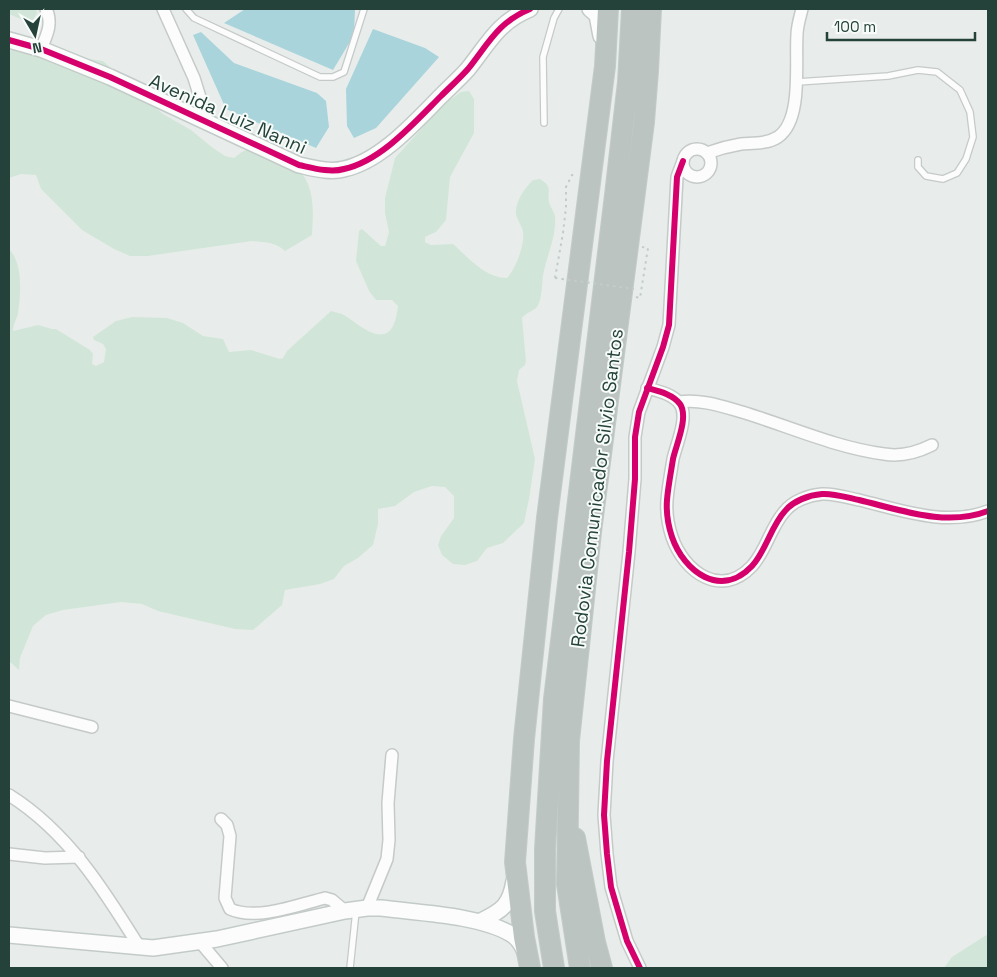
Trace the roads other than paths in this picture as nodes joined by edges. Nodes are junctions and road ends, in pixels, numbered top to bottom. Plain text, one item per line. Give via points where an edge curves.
1 (46, 9) edge
2 (163, 9) edge
3 (186, 9) edge
4 (364, 9) edge
5 (530, 9) edge
6 (559, 9) edge
7 (590, 9) edge
8 (608, 9) edge
9 (632, 9) edge
10 (651, 9) edge
11 (802, 9) edge
12 (9, 40) edge
13 (41, 49) junction
14 (605, 66) junction
15 (797, 82) junction
16 (208, 123) junction
17 (544, 124) dead end
18 (707, 153) junction
19 (918, 160) dead end
20 (683, 161) junction
21 (698, 177) junction
22 (677, 195) junction
23 (647, 388) junction
24 (679, 402) junction
25 (932, 446) dead end
26 (988, 511) edge
27 (9, 706) edge
28 (92, 727) dead end
29 (392, 754) dead end
30 (568, 784) junction
31 (9, 795) edge
32 (221, 819) dead end
33 (9, 854) edge
34 (79, 857) junction
35 (515, 862) junction
36 (356, 909) junction
37 (481, 921) junction
38 (9, 935) edge
39 (200, 942) junction
40 (140, 948) junction
41 (222, 968) edge
42 (350, 968) edge
43 (530, 968) edge
44 (554, 968) edge
45 (580, 968) edge
46 (602, 968) edge
47 (640, 968) edge

1 - 13 street via 50,21
2 - 16 street via 194,78
3 - 4 lane via 194,18 238,39 320,77 333,78 344,72
5 - 16 street, Avenida Luiz Nanni via 516,14 499,28 467,70 393,141 364,162 343,170 299,165
6 - 17 lane via 543,57
7 - 14 street via 600,24
8 - 14 highway
9 - 44 highway, Rodovia Comunicador Silvio Santos via 620,156 554,699 544,849 545,911
10 - 30 highway, Rodovia Comunicador Silvio Santos via 644,122 591,532 572,702
11 - 15 street via 797,32
12 - 13 street, Avenida Luiz Nanni
13 - 16 street, Avenida Luiz Nanni
14 - 35 highway via 547,518
15 - 18 street via 792,116 778,137 764,142 721,147
15 - 19 lane via 888,76 918,70 937,72 960,90 970,112 973,137 966,159 957,173 943,179 926,176 918,167
18 - 20 street via 695,149 687,153
18 - 21 street via 711,160 710,169
20 - 21 street via 688,174
20 - 22 street via 677,177
21 - 22 street
22 - 23 street via 668,325
23 - 24 street
23 - 47 street via 635,437 631,534 604,815 611,887 627,941
24 - 25 street via 718,405 886,455 917,452
24 - 26 street via 683,412 682,425 673,459 667,523 675,545 702,578 719,581 742,574 753,565 785,510 809,496 846,497 940,518
27 - 28 street
29 - 36 street via 387,859
30 - 45 highway, Rodovia Comunicador Silvio Santos via 567,884
30 - 46 highway via 574,833
31 - 34 street via 46,823
32 - 36 street via 230,836 225,898 230,909 259,914 325,898
33 - 34 street
34 - 40 street
35 - 37 street via 512,895 506,906
35 - 43 highway
36 - 37 street
36 - 39 street
36 - 42 lane
37 - 43 street via 520,941
38 - 40 street
39 - 40 street
39 - 41 street

